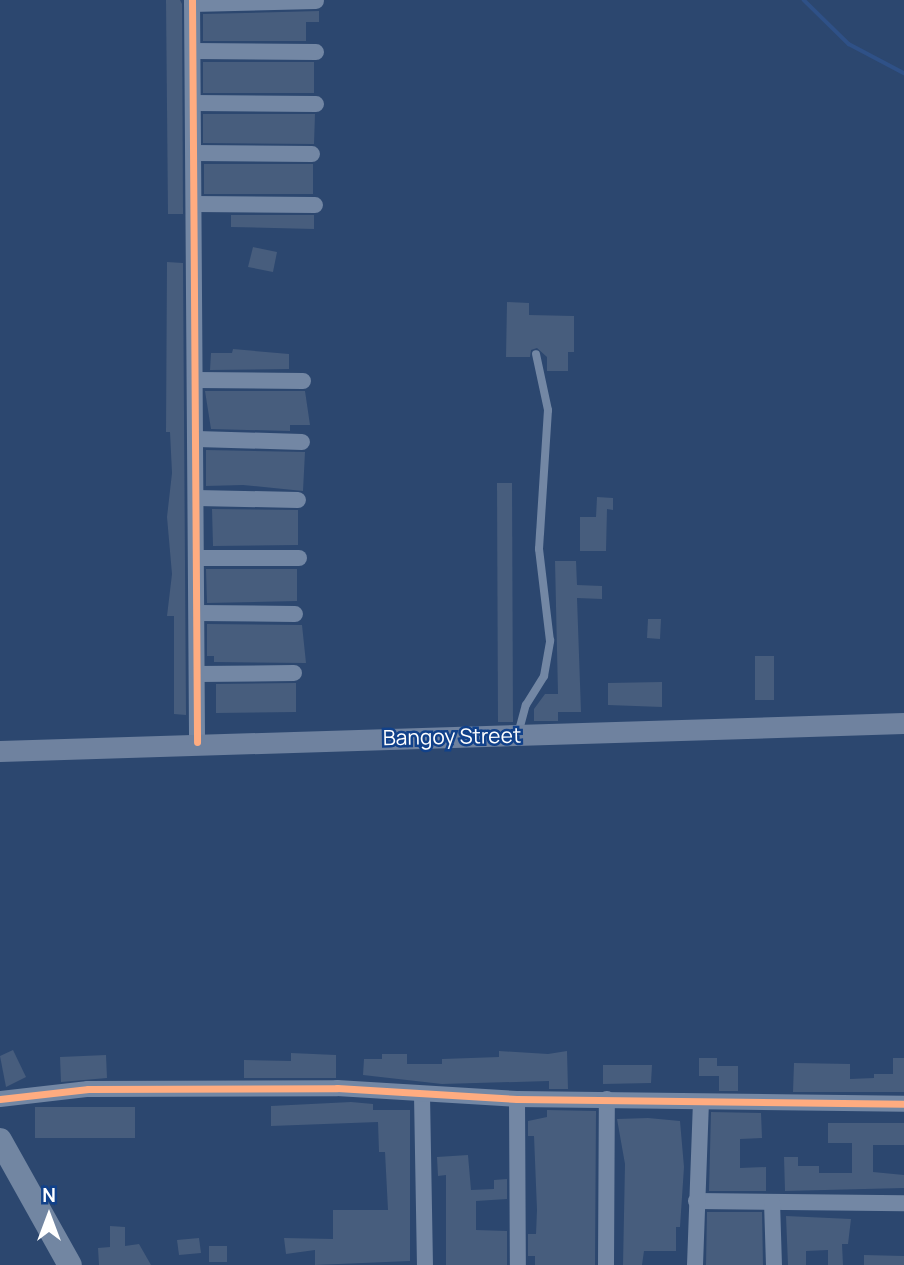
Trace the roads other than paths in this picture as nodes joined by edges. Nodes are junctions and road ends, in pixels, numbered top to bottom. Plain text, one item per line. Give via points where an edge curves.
1 (316, 1) edge
2 (192, 2) edge
3 (194, 51) junction
4 (316, 52) dead end
5 (195, 103) junction
6 (316, 104) dead end
7 (195, 153) junction
8 (312, 154) dead end
9 (195, 204) junction
10 (315, 205) dead end
11 (536, 354) dead end
12 (196, 380) junction
13 (303, 381) dead end
14 (197, 439) junction
15 (302, 442) dead end
16 (197, 498) junction
17 (298, 500) dead end
18 (198, 558) junction
19 (299, 558) dead end
20 (198, 613) junction
21 (295, 614) dead end
22 (294, 673) dead end
23 (198, 674) junction
24 (904, 723) edge
25 (518, 734) junction
26 (197, 742) junction
27 (0, 751) edge
28 (422, 1095) junction
29 (0, 1099) edge
30 (517, 1099) junction
31 (607, 1099) junction
32 (701, 1104) junction
33 (904, 1104) edge
34 (0, 1140) edge
35 (696, 1201) junction
36 (772, 1202) junction
37 (904, 1203) edge
38 (70, 1265) edge
39 (425, 1265) edge
40 (518, 1265) edge
41 (606, 1265) edge
42 (695, 1265) edge
43 (775, 1265) edge

1 - 2 street
2 - 3 street
3 - 4 street
3 - 5 street
5 - 6 street
5 - 7 street
7 - 8 street
7 - 9 street
9 - 10 street
9 - 12 street
11 - 25 lane via 548,410 539,549 550,641 544,676 526,705
12 - 13 street
12 - 14 street
14 - 15 street
14 - 16 street
16 - 17 street
16 - 18 street
18 - 19 street
18 - 20 street
20 - 21 street
20 - 23 street
22 - 23 street
23 - 26 street
24 - 25 main road, Bangoy Street
25 - 26 main road, Bangoy Street
26 - 27 main road, Bangoy Street
28 - 29 street via 337,1088 88,1089
28 - 30 street
28 - 39 street
30 - 31 street
30 - 40 street
31 - 32 street
31 - 41 street
32 - 33 street
32 - 35 street
34 - 38 main road
35 - 36 street
35 - 42 street
36 - 37 street
36 - 43 street

